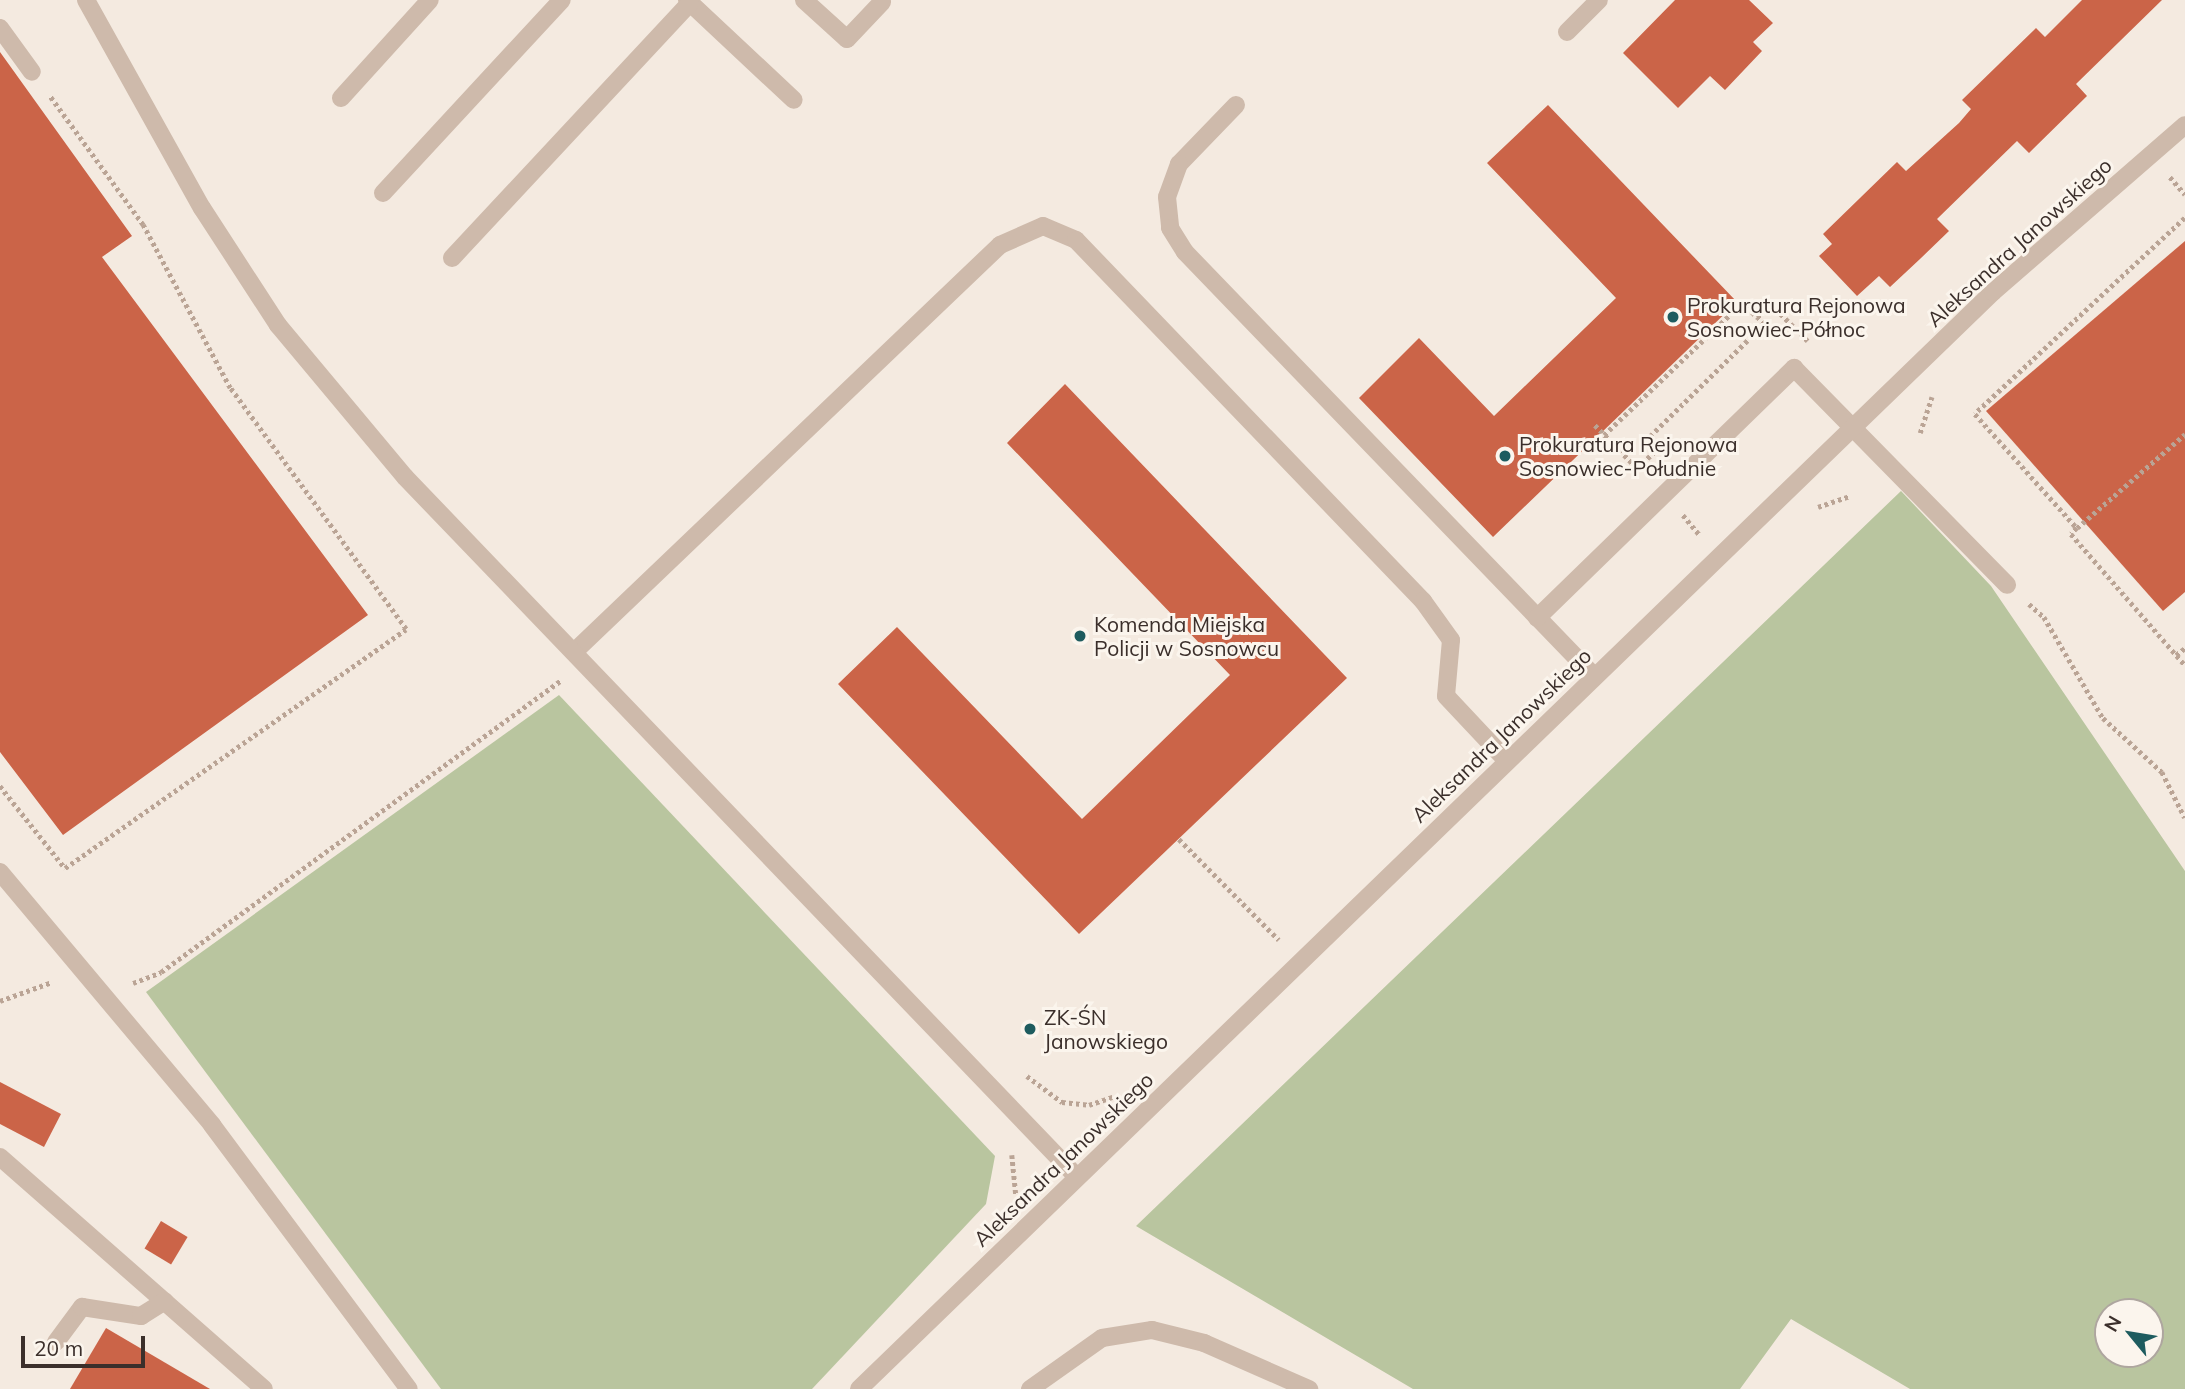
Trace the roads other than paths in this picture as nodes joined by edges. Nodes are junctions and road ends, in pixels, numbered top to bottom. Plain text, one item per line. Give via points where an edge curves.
1 (86, 0) edge
2 (430, 0) edge
3 (562, 0) edge
4 (804, 0) edge
5 (1599, 0) edge
6 (688, 1) edge
7 (882, 2) edge
8 (0, 27) edge
9 (1567, 32) dead end
10 (32, 72) road end
11 (341, 98) dead end
12 (794, 100) dead end
13 (1236, 105) dead end
14 (2185, 125) edge
15 (383, 193) dead end
16 (452, 258) dead end
17 (1853, 428) junction
18 (2007, 585) road end
19 (1537, 618) junction
20 (574, 652) junction
21 (1594, 676) junction
22 (1507, 761) junction
23 (0, 872) edge
24 (0, 1157) edge
25 (1077, 1177) junction
26 (164, 1301) junction
27 (56, 1342) dead end
28 (264, 1389) edge
29 (409, 1389) edge
30 (859, 1389) edge
31 (1030, 1389) edge
32 (1309, 1389) edge

1 - 20 street via 202,208 278,326 405,477
2 - 11 street
3 - 15 street
4 - 7 street via 847,39
5 - 9 street
6 - 12 street
6 - 16 street
8 - 10 street
13 - 19 street via 1179,164 1167,197 1170,228 1185,252
14 - 17 street, Aleksandra Janowskiego via 1993,292
17 - 18 street
17 - 19 street via 1794,368
17 - 21 street, Aleksandra Janowskiego
19 - 21 street
20 - 22 street via 1000,245 1043,226 1076,240 1423,601 1451,640 1446,696
20 - 25 street
21 - 22 street, Aleksandra Janowskiego
22 - 25 street, Aleksandra Janowskiego
23 - 29 street via 212,1125
24 - 26 street
25 - 30 street, Aleksandra Janowskiego
26 - 27 street via 141,1316 82,1307
26 - 28 street
31 - 32 street via 1102,1338 1152,1330 1204,1343

